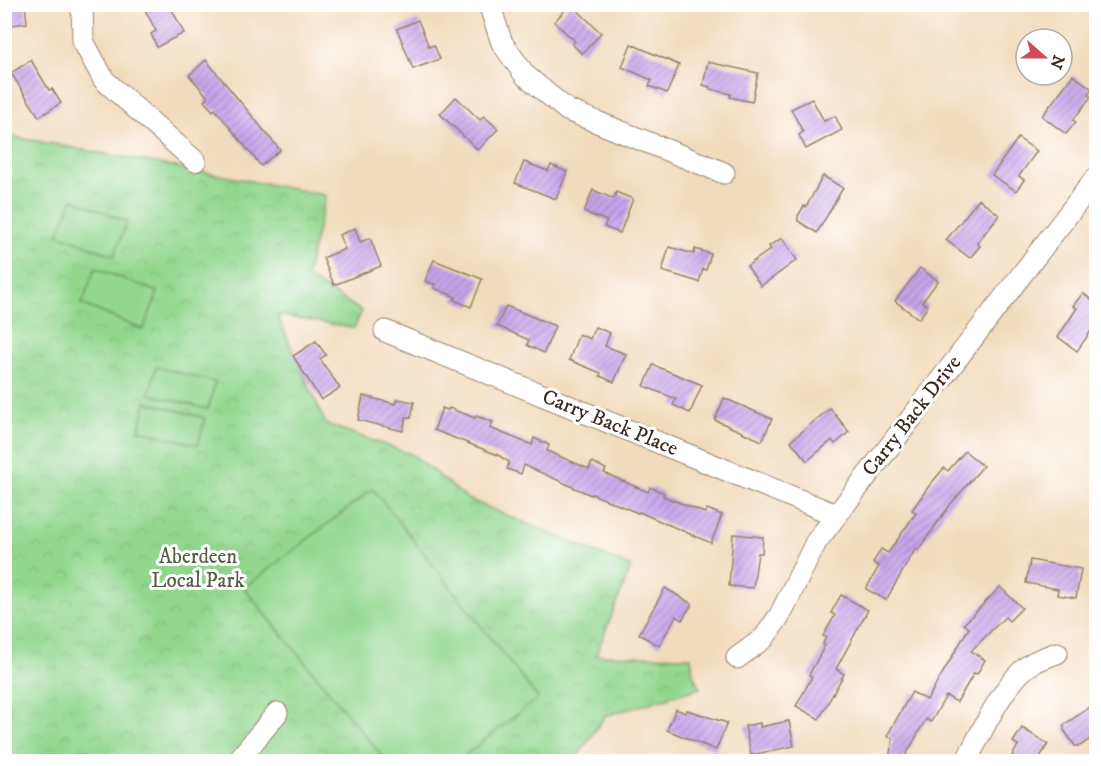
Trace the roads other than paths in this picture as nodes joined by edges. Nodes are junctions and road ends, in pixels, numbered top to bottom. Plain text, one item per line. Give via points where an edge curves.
1 (82, 4) edge
2 (489, 4) edge
3 (195, 161) dead end
4 (724, 174) dead end
5 (1096, 178) edge
6 (385, 331) dead end
7 (836, 515) junction
8 (1057, 653) dead end
9 (737, 658) dead end
10 (277, 713) dead end
11 (237, 762) edge
12 (966, 762) edge

1 - 3 street via 83,41 104,80
2 - 4 street via 502,43 525,75 567,110
5 - 7 street, Carry Back Drive
6 - 7 street, Carry Back Place
7 - 9 street, Carry Back Drive via 816,542 780,615 764,638
8 - 12 street via 1017,675
10 - 11 street

